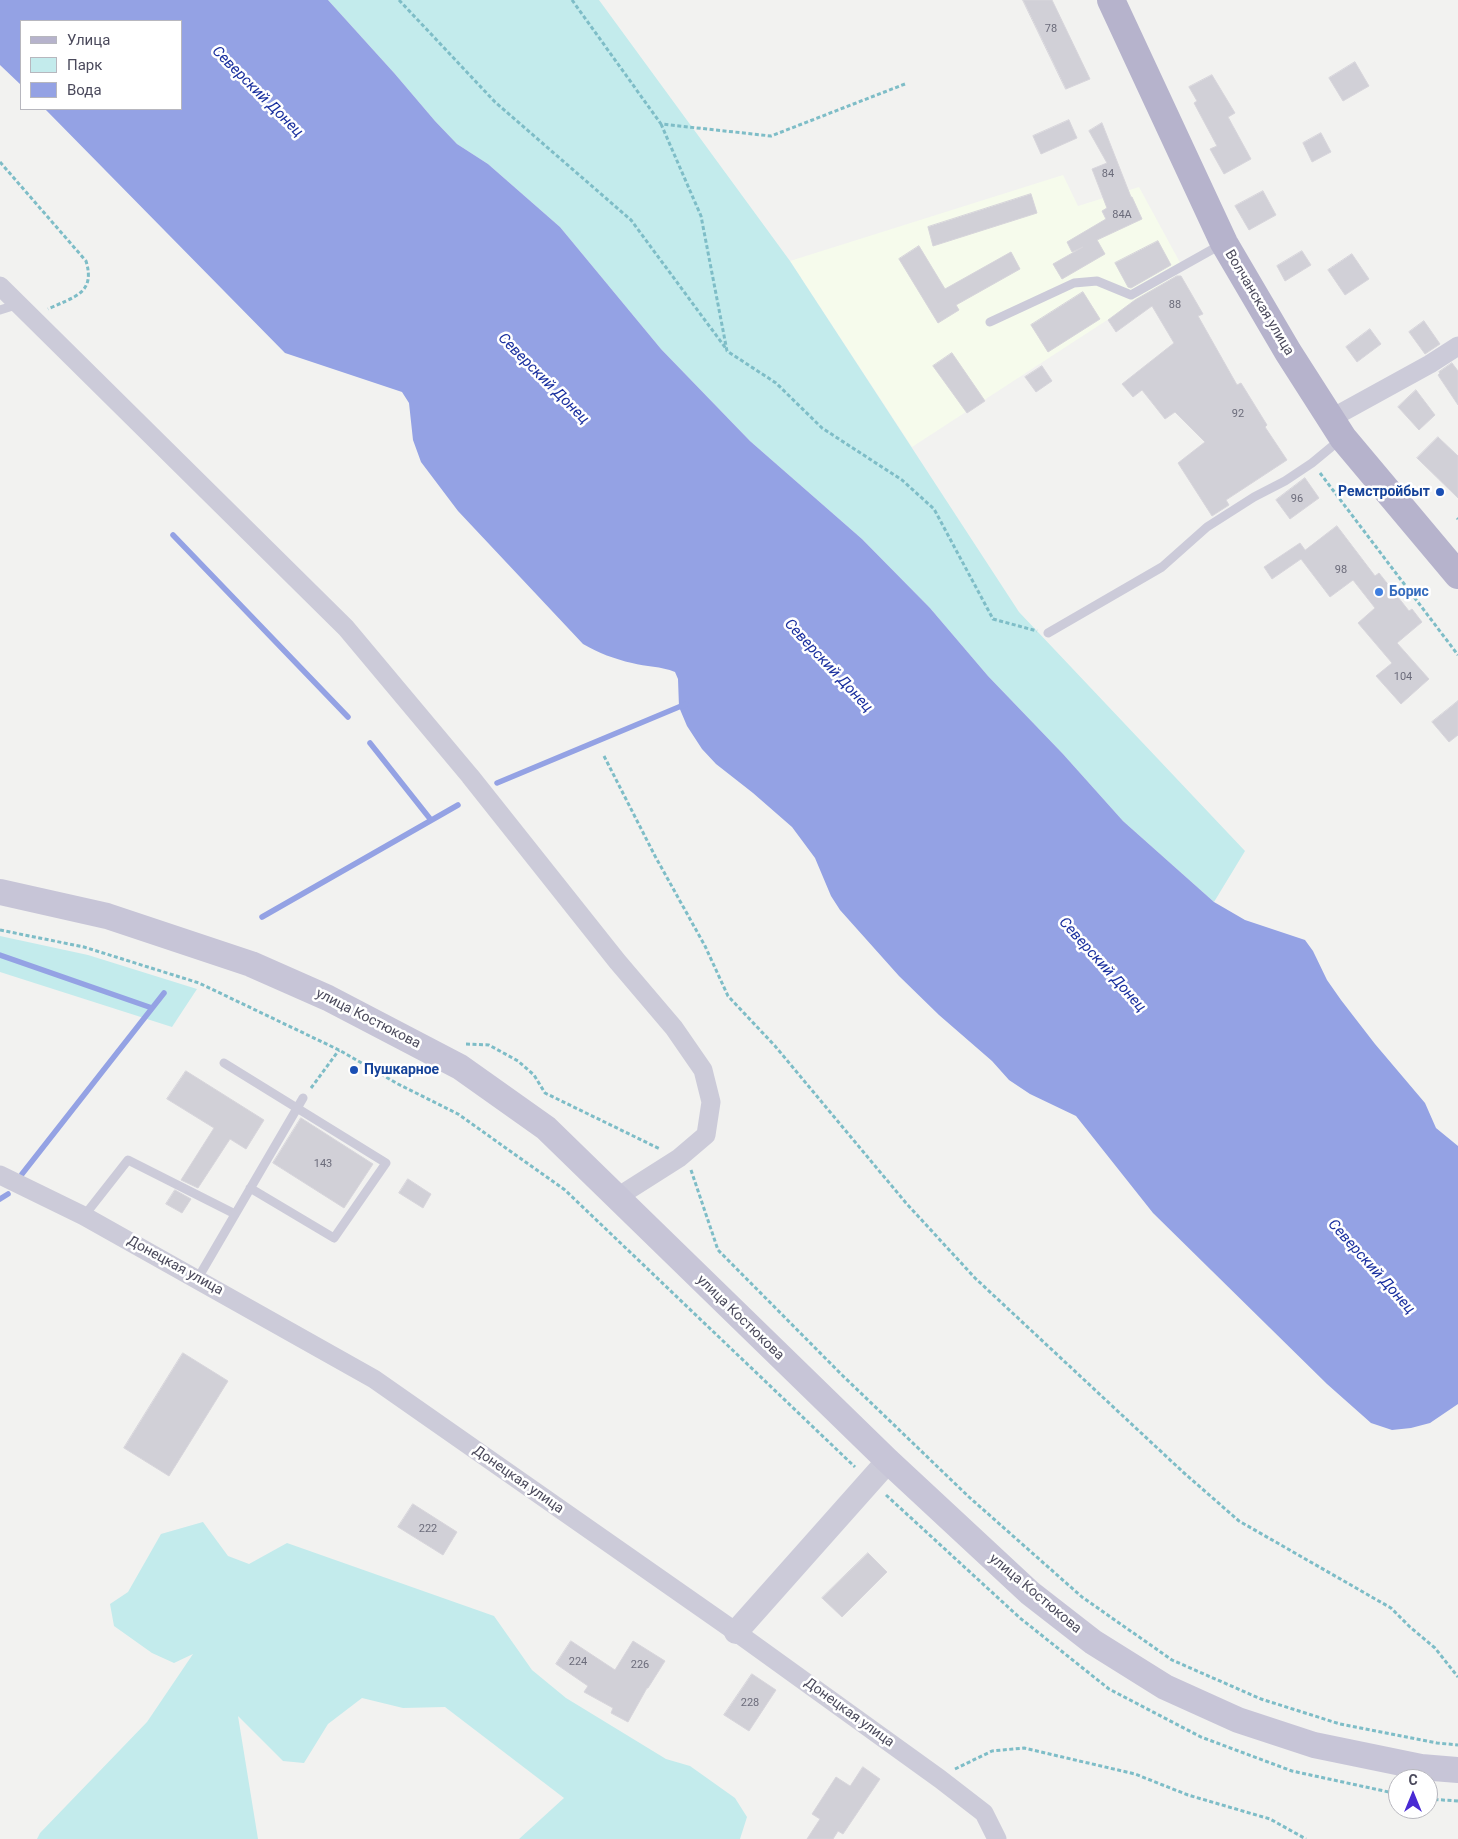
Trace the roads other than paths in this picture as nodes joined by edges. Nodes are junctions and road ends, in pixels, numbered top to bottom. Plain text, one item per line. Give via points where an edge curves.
1 (1111, 0) edge
2 (1224, 244) junction
3 (0, 286) edge
4 (0, 310) edge
5 (26, 311) junction
6 (990, 322) dead end
7 (1458, 346) edge
8 (1336, 429) junction
9 (1458, 575) edge
10 (1048, 634) road end
11 (0, 892) edge
12 (224, 1063) dead end
13 (303, 1098) road end
14 (298, 1108) junction
15 (0, 1175) edge
16 (250, 1188) junction
17 (616, 1198) junction
18 (235, 1214) junction
19 (84, 1216) junction
20 (198, 1278) junction
21 (888, 1462) junction
22 (736, 1632) junction
23 (1458, 1770) edge
24 (997, 1839) edge

1 - 2 main road, Волчанская улица
2 - 6 lane via 1131,295 1097,281 1074,283
2 - 8 main road, Волчанская улица
3 - 5 street
4 - 5 lane
5 - 17 street via 346,628 674,1028 703,1070 711,1102 706,1135 679,1158
7 - 8 street
8 - 9 main road, Волчанская улица
8 - 10 lane via 1312,463 1207,527 1162,567
11 - 17 main road, улица Костюкова via 107,916 177,938 252,964 328,998 460,1067 546,1128
12 - 14 lane
13 - 14 lane
14 - 16 lane
14 - 16 lane via 386,1163 334,1238
15 - 19 street, Донецкая улица
16 - 18 lane
17 - 21 main road, улица Костюкова
18 - 19 lane via 128,1160
18 - 20 lane
19 - 20 street, Донецкая улица
20 - 22 street, Донецкая улица via 374,1379
21 - 22 street
21 - 23 main road, улица Костюкова via 1030,1594 1093,1642 1165,1686 1238,1720 1314,1745 1421,1768
22 - 24 street, Донецкая улица via 984,1813

